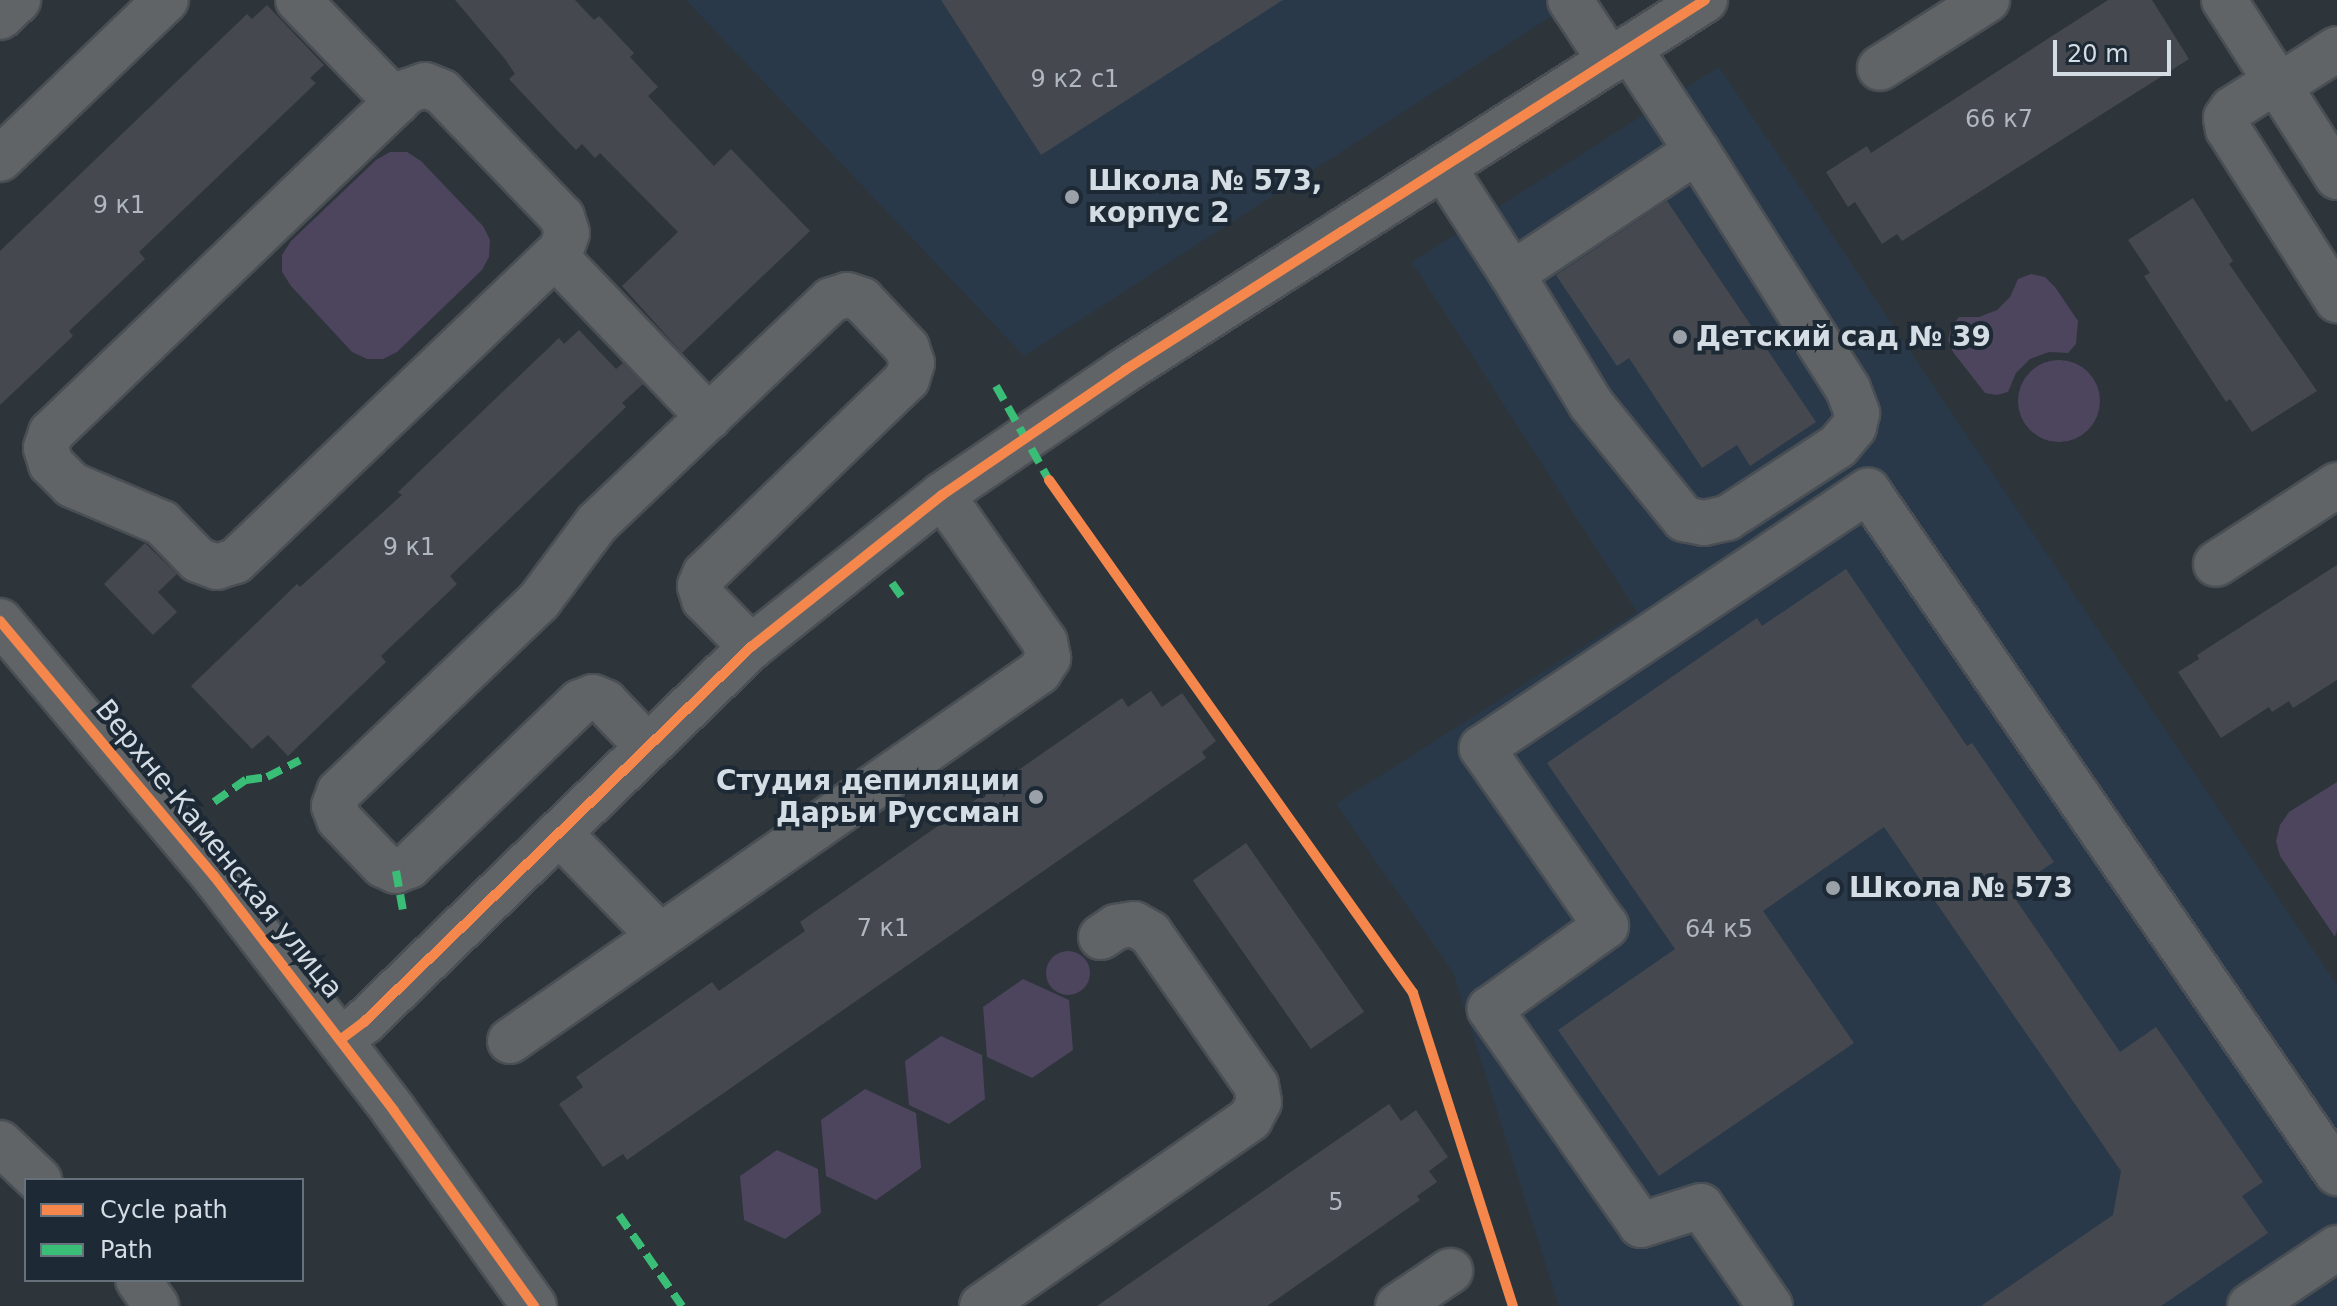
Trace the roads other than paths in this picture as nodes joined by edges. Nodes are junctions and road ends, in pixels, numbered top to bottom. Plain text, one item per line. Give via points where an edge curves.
1 (18, 0) edge
2 (166, 0) edge
3 (298, 0) edge
4 (1570, 0) edge
5 (1705, 0) edge
6 (1987, 0) edge
7 (2224, 0) edge
8 (0, 17) edge
9 (2337, 49) edge
10 (1619, 55) junction
11 (1880, 68) dead end
12 (2278, 83) junction
13 (397, 102) junction
14 (1697, 151) junction
15 (0, 159) edge
16 (1443, 167) junction
17 (2337, 177) edge
18 (555, 256) junction
19 (1512, 274) junction
20 (2337, 300) edge
21 (709, 417) junction
22 (2337, 485) edge
23 (942, 495) junction
24 (2216, 564) dead end
25 (0, 621) edge
26 (751, 647) junction
27 (648, 747) junction
28 (559, 833) junction
29 (660, 936) junction
30 (1101, 937) dead end
31 (340, 1040) junction
32 (510, 1041) dead end
33 (0, 1143) edge
34 (2333, 1162) edge
35 (37, 1178) edge
36 (2337, 1248) edge
37 (1450, 1271) dead end
38 (139, 1282) edge
39 (156, 1306) edge
40 (534, 1306) edge
41 (982, 1306) edge
42 (1398, 1306) edge
43 (1770, 1306) edge
44 (2250, 1306) edge

1 - 8 street
2 - 15 street
3 - 13 street
4 - 10 street
5 - 10 street
6 - 11 street
7 - 12 street
9 - 12 street
10 - 14 street
10 - 16 street
12 - 17 street
12 - 20 street via 2232,109 2226,118 2228,129
13 - 18 street via 425,85 442,92 562,217 567,233
13 - 18 street via 51,433 46,448 51,464 72,485 162,523 198,560 217,567 235,561
14 - 19 street
14 - 19 street via 1848,389 1857,413 1854,427 1838,446 1727,518 1704,523 1684,519 1591,404
16 - 19 street
16 - 23 street via 1114,377
18 - 21 street
21 - 26 street via 831,300 847,295 862,300 907,348 912,363 907,379 705,574 700,586 704,599
21 - 27 street via 597,523 539,601 339,792 334,806 339,819 383,865 396,871 409,866 580,702 593,697 605,702
22 - 24 street
23 - 26 street
23 - 29 street via 1045,642 1048,658 1039,672
25 - 31 street, Верхне-Каменская улица via 214,876
26 - 27 street
27 - 28 street
28 - 29 street
28 - 31 street
29 - 32 street
30 - 41 street via 1134,924 1150,933 1256,1085 1259,1102 1250,1119
31 - 40 street, Верхне-Каменская улица
33 - 35 street
34 - 43 street via 1868,491 1482,748 1606,926 1490,1009 1641,1225 1701,1206
36 - 44 street
37 - 42 street
38 - 39 street

